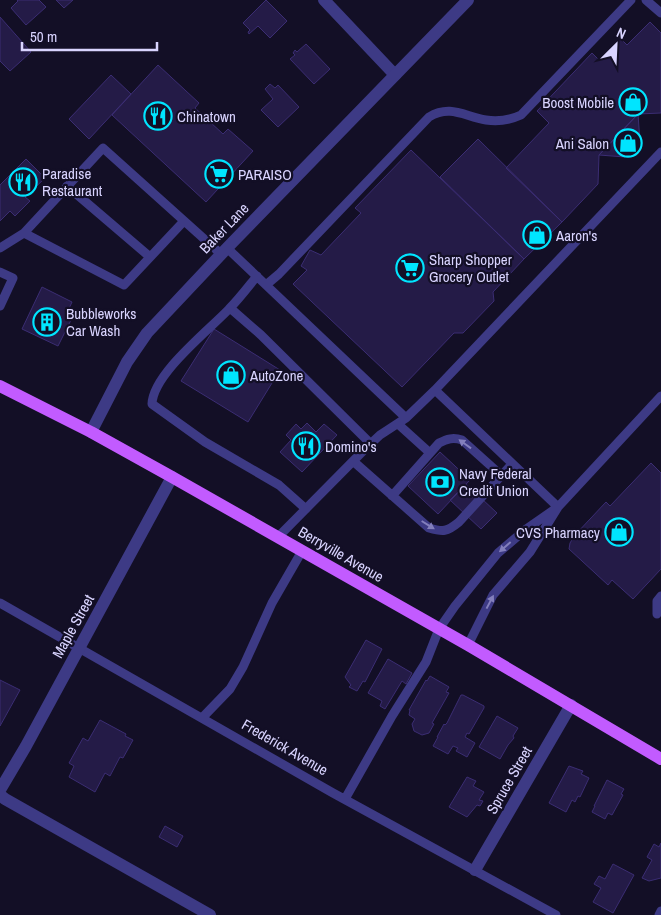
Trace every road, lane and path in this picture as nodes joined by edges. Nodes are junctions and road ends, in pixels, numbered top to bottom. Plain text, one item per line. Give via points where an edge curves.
1 (324, 0) edge
2 (468, 0) edge
3 (631, 0) edge
4 (646, 0) edge
5 (661, 12) edge
6 (395, 75) junction
7 (661, 152) edge
8 (67, 186) junction
9 (184, 221) junction
10 (24, 233) junction
11 (0, 248) edge
12 (224, 251) junction
13 (150, 257) junction
14 (0, 272) edge
15 (257, 276) junction
16 (266, 285) junction
17 (0, 306) edge
18 (230, 308) junction
19 (0, 386) edge
20 (435, 390) junction
21 (661, 396) edge
22 (406, 418) junction
23 (398, 424) junction
24 (91, 432) junction
25 (371, 444) junction
26 (430, 453) junction
27 (353, 461) junction
28 (512, 464) junction
29 (502, 476) junction
30 (172, 477) junction
31 (392, 496) junction
32 (558, 507) junction
33 (306, 509) junction
34 (278, 537) junction
35 (302, 551) junction
36 (661, 596) edge
37 (0, 603) edge
38 (656, 614) dead end
39 (439, 629) junction
40 (468, 646) junction
41 (79, 649) junction
42 (571, 705) junction
43 (202, 718) junction
44 (661, 759) edge
45 (0, 790) edge
46 (0, 795) edge
47 (345, 799) junction
48 (476, 870) junction
49 (661, 911) edge
50 (210, 915) edge
51 (556, 915) edge
52 (658, 915) edge

1 - 6 street
2 - 6 street, Baker Lane
3 - 16 lane via 521,115 497,121 443,111 429,117
4 - 5 lane
6 - 12 street, Baker Lane
7 - 20 lane
8 - 9 lane via 103,148
8 - 10 lane
8 - 13 lane
9 - 12 lane
9 - 13 lane
10 - 11 lane
10 - 13 lane via 124,285
12 - 15 lane
12 - 24 street, Baker Lane via 147,333
14 - 17 lane via 12,278
15 - 16 lane
15 - 18 lane
16 - 22 lane
18 - 25 lane
18 - 33 lane via 175,362 152,394 152,404 205,442 279,485
19 - 24 main road, Berryville Avenue
20 - 22 lane
20 - 28 lane
21 - 32 lane
22 - 23 lane
23 - 25 lane
23 - 26 lane
24 - 30 main road, Berryville Avenue
25 - 27 lane
29 -> 26 lane via 466,443 455,438 439,443
26 - 31 lane
27 - 31 lane
27 - 33 lane
28 - 29 lane
28 - 32 lane
31 -> 29 lane via 429,528 442,532 460,522
30 - 34 main road, Berryville Avenue
30 - 41 street, Maple Street
32 -> 39 lane via 498,553
40 -> 32 lane via 494,594 530,552
33 - 34 lane
34 - 35 main road, Berryville Avenue
35 - 39 main road, Berryville Avenue
35 - 43 lane via 272,603 244,667 230,689
36 - 38 lane via 657,600
37 - 41 lane, Frederick Avenue
39 - 40 main road, Berryville Avenue
39 - 47 lane via 426,662
40 - 42 main road, Berryville Avenue
41 - 43 lane, Frederick Avenue
41 - 45 street, Maple Street
42 - 44 main road, Berryville Avenue
42 - 48 street, Spruce Street
43 - 47 lane, Frederick Avenue
46 - 50 street
47 - 48 lane, Frederick Avenue
48 - 51 lane, Frederick Avenue
49 - 52 lane

